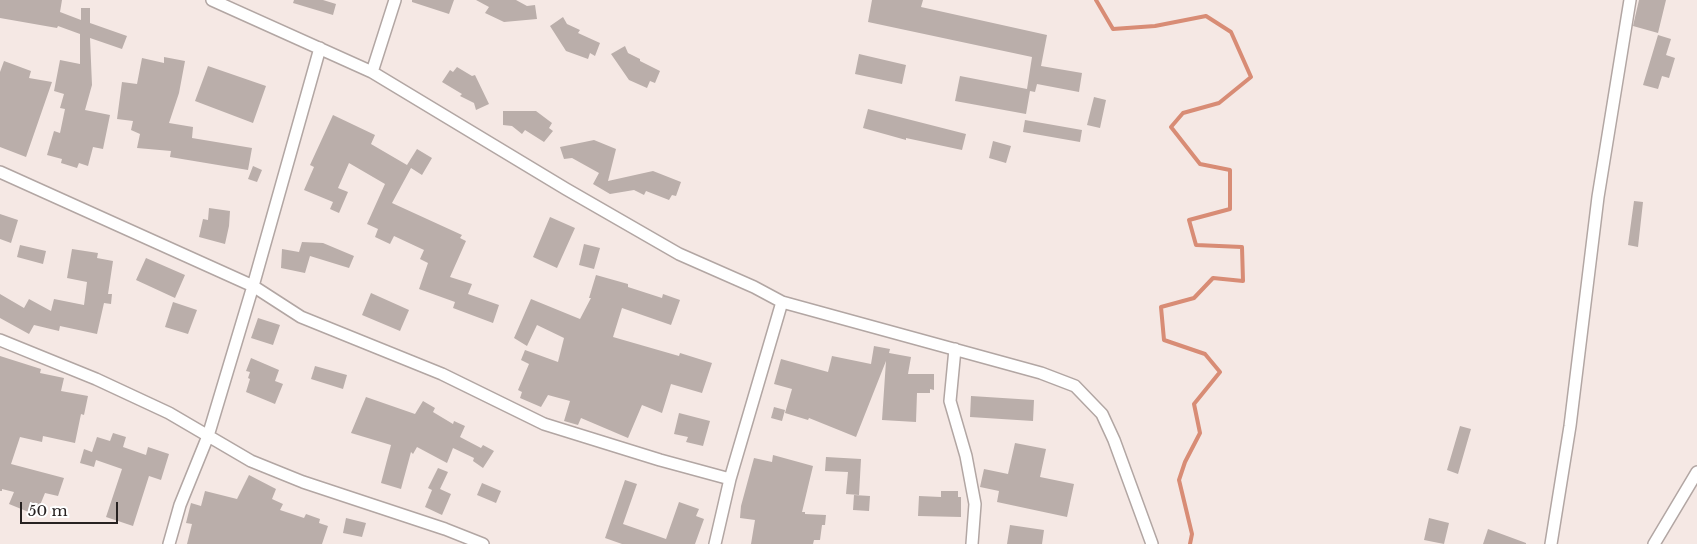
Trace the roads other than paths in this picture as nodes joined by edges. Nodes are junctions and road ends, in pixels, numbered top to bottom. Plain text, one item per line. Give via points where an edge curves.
1 (212, 0) edge
2 (395, 0) edge
3 (1630, 0) edge
4 (320, 48) junction
5 (372, 72) junction
6 (0, 172) edge
7 (253, 286) junction
8 (782, 302) junction
9 (0, 340) edge
10 (955, 349) junction
11 (208, 436) junction
12 (1697, 472) edge
13 (730, 479) junction
14 (169, 544) edge
15 (483, 544) edge
16 (715, 544) edge
17 (972, 544) edge
18 (1152, 544) edge
19 (1551, 544) edge
20 (1654, 544) edge

1 - 4 street
2 - 5 street
3 - 19 street via 1598,197 1570,426
4 - 5 street
4 - 7 street
5 - 8 street via 679,254
6 - 7 street
7 - 11 street
7 - 13 street via 301,317 442,374 544,424
8 - 10 street
8 - 13 street
9 - 11 street via 120,390
10 - 17 street via 950,401 966,456 975,504
10 - 18 street via 1075,386 1106,422
11 - 14 street via 180,505
11 - 15 street via 251,461 303,482
12 - 20 street
13 - 16 street

